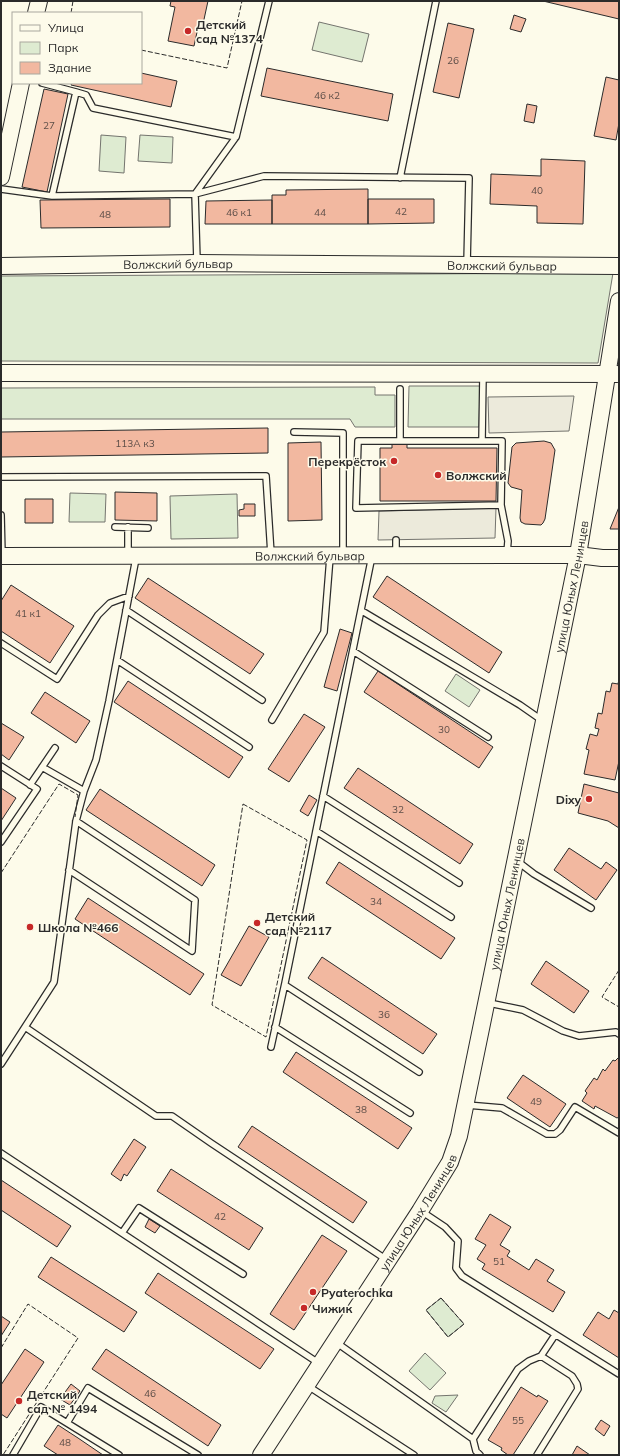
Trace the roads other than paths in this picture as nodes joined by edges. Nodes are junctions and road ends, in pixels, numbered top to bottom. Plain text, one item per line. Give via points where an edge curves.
1 (39, 1) edge
2 (269, 1) edge
3 (436, 1) edge
4 (36, 12) edge
5 (21, 84) edge
6 (46, 84) edge
7 (76, 92) junction
8 (236, 137) junction
9 (1, 177) edge
10 (400, 178) junction
11 (1, 189) edge
12 (195, 194) junction
13 (52, 196) junction
14 (197, 263) junction
15 (467, 265) junction
16 (1, 266) edge
17 (619, 266) edge
18 (619, 301) edge
19 (1, 373) edge
20 (483, 374) junction
21 (613, 374) edge
22 (400, 389) dead end
23 (294, 432) dead end
24 (400, 441) junction
25 (482, 441) junction
26 (1, 477) edge
27 (501, 505) junction
28 (1, 515) edge
29 (115, 527) dead end
30 (128, 527) junction
31 (148, 528) dead end
32 (507, 555) junction
33 (578, 555) junction
34 (1, 556) edge
35 (132, 556) junction
36 (271, 556) junction
37 (337, 556) junction
38 (372, 556) junction
39 (619, 558) edge
40 (129, 596) junction
41 (126, 610) junction
42 (362, 611) junction
43 (1, 643) edge
44 (353, 651) junction
45 (117, 660) junction
46 (262, 700) dead end
47 (272, 720) dead end
48 (544, 722) junction
49 (488, 737) dead end
50 (249, 747) dead end
51 (55, 748) dead end
52 (1, 766) edge
53 (42, 767) junction
54 (30, 785) junction
55 (84, 791) junction
56 (323, 796) junction
57 (76, 822) junction
58 (316, 830) junction
59 (1, 842) edge
60 (516, 860) junction
61 (69, 870) junction
62 (458, 883) dead end
63 (591, 908) dead end
64 (451, 917) dead end
65 (284, 986) junction
66 (487, 1002) junction
67 (25, 1027) junction
68 (275, 1027) junction
69 (619, 1034) edge
70 (271, 1047) dead end
71 (1, 1064) edge
72 (420, 1072) dead end
73 (466, 1105) junction
74 (410, 1113) dead end
75 (619, 1133) edge
76 (1, 1153) edge
77 (420, 1210) junction
78 (122, 1233) junction
79 (387, 1261) junction
80 (243, 1274) dead end
81 (555, 1335) junction
82 (335, 1342) junction
83 (541, 1356) junction
84 (320, 1364) junction
85 (619, 1374) edge
86 (307, 1385) junction
87 (67, 1423) junction
88 (473, 1439) junction
89 (13, 1455) edge
90 (119, 1455) edge
91 (198, 1455) edge
92 (261, 1455) edge
93 (414, 1455) edge
94 (480, 1455) edge
95 (536, 1455) edge

1 - 4 main road
2 - 8 lane
3 - 10 lane
5 - 9 main road
6 - 7 lane
7 - 8 lane via 86,95 93,108
7 - 13 lane
8 - 12 lane
10 - 12 lane via 264,176
10 - 15 lane via 469,178
11 - 13 lane
12 - 13 lane
12 - 14 lane
14 - 15 main road, Волжский бульвар
14 - 16 main road, Волжский бульвар
15 - 17 main road, Волжский бульвар
18 - 21 main road, улица Юных Ленинцев
19 - 20 main road
20 - 21 main road
20 - 25 lane
21 - 33 main road, улица Юных Ленинцев
22 - 24 lane
23 - 37 lane via 343,432
24 - 25 lane
24 - 27 lane via 358,441 356,508
25 - 27 lane via 502,441
26 - 36 lane via 266,476
27 - 32 lane via 508,541
28 - 34 lane
29 - 30 lane
30 - 31 lane
30 - 35 lane
32 - 33 main road, Волжский бульвар
32 - 38 main road, Волжский бульвар via 396,548
33 - 39 main road, Волжский бульвар
33 - 48 main road, улица Юных Ленинцев
34 - 35 main road, Волжский бульвар
35 - 36 main road, Волжский бульвар
35 - 40 lane
36 - 37 main road, Волжский бульвар
37 - 38 main road, Волжский бульвар
37 - 47 lane via 324,632
38 - 42 lane
40 - 41 lane
40 - 43 lane via 110,603 98,616 56,679
41 - 45 lane
41 - 46 lane
42 - 44 lane
42 - 48 lane via 520,705
44 - 49 lane
44 - 56 lane
45 - 50 lane
45 - 55 lane via 96,760
48 - 60 main road, улица Юных Ленинцев
51 - 53 lane
52 - 54 lane
53 - 54 lane
53 - 55 lane
54 - 59 lane via 37,789
55 - 57 lane
56 - 58 lane
56 - 62 lane
57 - 61 lane
57 - 61 lane via 195,900 192,951
58 - 64 lane
58 - 65 lane
60 - 63 lane via 534,874
60 - 66 main road, улица Юных Ленинцев
61 - 67 lane via 54,982
65 - 68 lane
65 - 72 lane
66 - 69 lane via 523,1010 563,1031 579,1036 616,1032
66 - 73 main road, улица Юных Ленинцев
67 - 71 lane
67 - 79 lane via 156,1116 172,1116
68 - 70 lane
68 - 74 lane
73 - 75 lane via 502,1108 547,1134 555,1134 560,1130 575,1107
73 - 77 main road, улица Юных Ленинцев via 450,1162
76 - 78 lane
77 - 79 main road, улица Юных Ленинцев
77 - 81 lane via 445,1227 458,1241 456,1268 462,1276
78 - 80 lane via 139,1208
78 - 84 lane
79 - 82 main road, улица Юных Ленинцев
81 - 83 lane
81 - 85 lane
82 - 84 main road, улица Юных Ленинцев
82 - 88 lane
83 - 88 lane via 528,1361 518,1369
83 - 95 lane via 572,1376 578,1384 578,1389
84 - 86 main road, улица Юных Ленинцев
86 - 92 main road, улица Юных Ленинцев
86 - 93 lane
87 - 89 lane via 41,1407
87 - 90 lane
87 - 91 lane via 88,1388
88 - 94 lane

